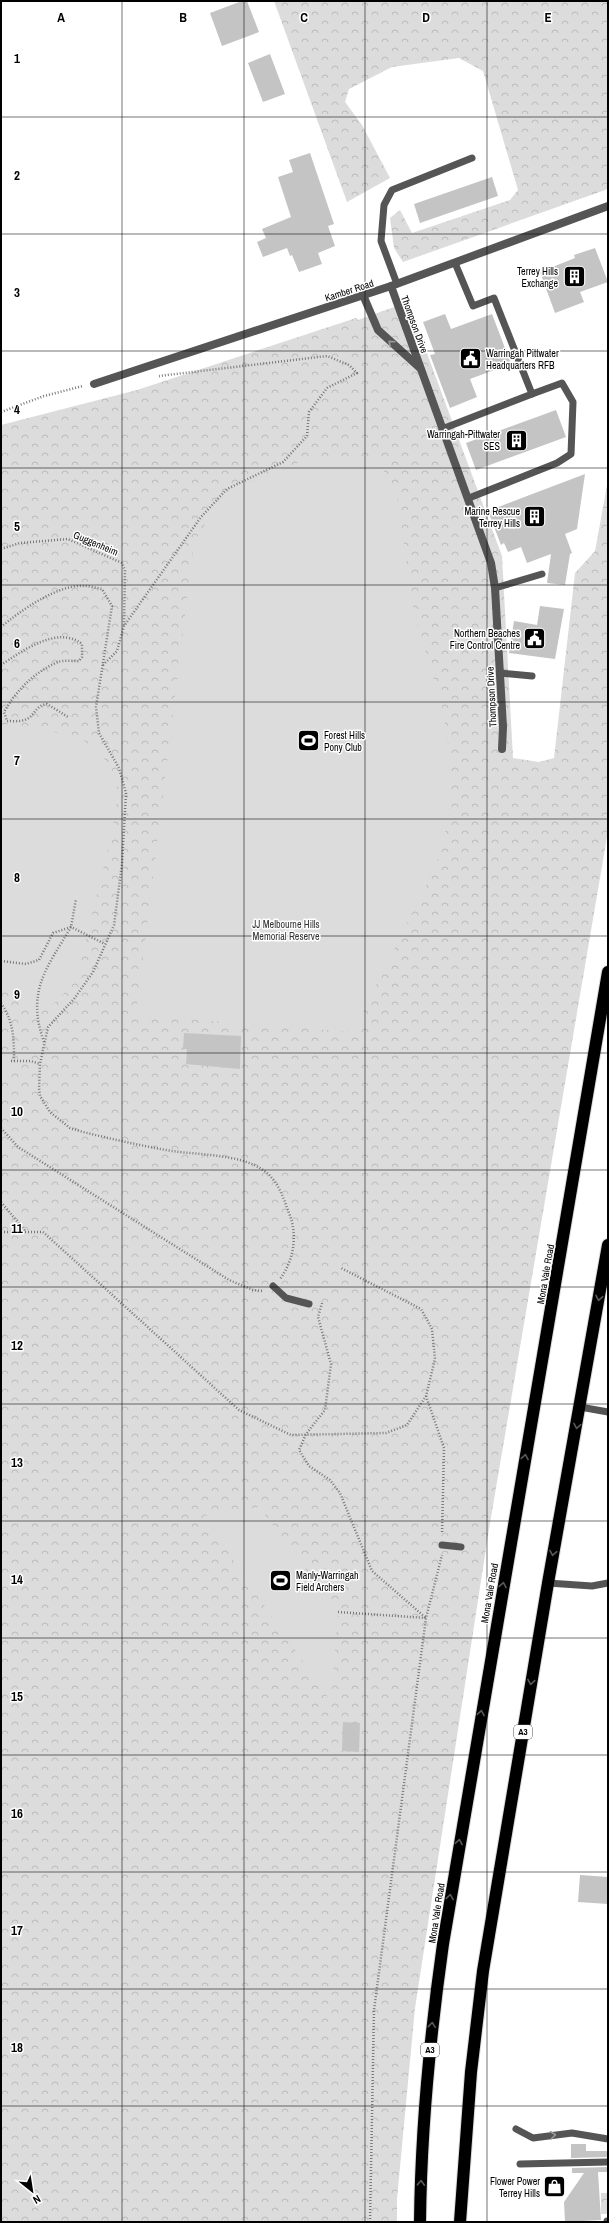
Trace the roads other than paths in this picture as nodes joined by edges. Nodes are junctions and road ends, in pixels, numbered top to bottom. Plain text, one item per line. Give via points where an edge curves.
1 (472, 158) dead end
2 (608, 206) edge
3 (455, 263) junction
4 (394, 285) junction
5 (363, 295) junction
6 (420, 369) junction
7 (94, 384) road end
8 (532, 394) junction
9 (442, 429) junction
10 (469, 498) junction
11 (542, 574) dead end
12 (495, 588) junction
13 (500, 673) junction
14 (532, 676) dead end
15 (502, 749) dead end
16 (608, 972) edge
17 (608, 1247) edge
18 (273, 1286) road end
19 (309, 1304) dead end
20 (580, 1407) junction
21 (608, 1412) edge
22 (442, 1545) road end
23 (461, 1547) dead end
24 (548, 1583) junction
25 (608, 1583) edge
26 (516, 2129) dead end
27 (608, 2139) edge
28 (608, 2162) edge
29 (520, 2164) dead end
30 (420, 2222) edge
31 (460, 2222) edge

1 - 4 lane via 392,190 384,205 381,241
2 - 3 street, Kamber Road
3 - 4 street, Kamber Road
3 - 8 lane via 473,306 494,298
4 - 5 street, Kamber Road
4 - 6 street, Thompson Drive
6 -> 5 street, Thompson Drive via 378,330
5 - 7 street, Kamber Road
6 - 9 street, Thompson Drive
8 - 9 lane
8 - 10 lane via 562,383 573,402 572,454 557,463
9 - 10 street, Thompson Drive
10 - 12 street, Thompson Drive via 491,562
11 - 12 lane
12 - 13 street, Thompson Drive
13 - 14 lane
13 - 15 street, Thompson Drive
30 -> 16 highway, Mona Vale Road / A3 via 425,2112 443,1944
17 -> 20 highway, A3
18 - 19 lane via 286,1298
20 - 21 lane
20 -> 24 highway, A3
22 - 23 lane
24 - 25 lane via 592,1586
24 -> 31 highway, A3 via 482,1971 471,2072
26 -> 27 lane via 533,2138 572,2133
28 - 29 lane

